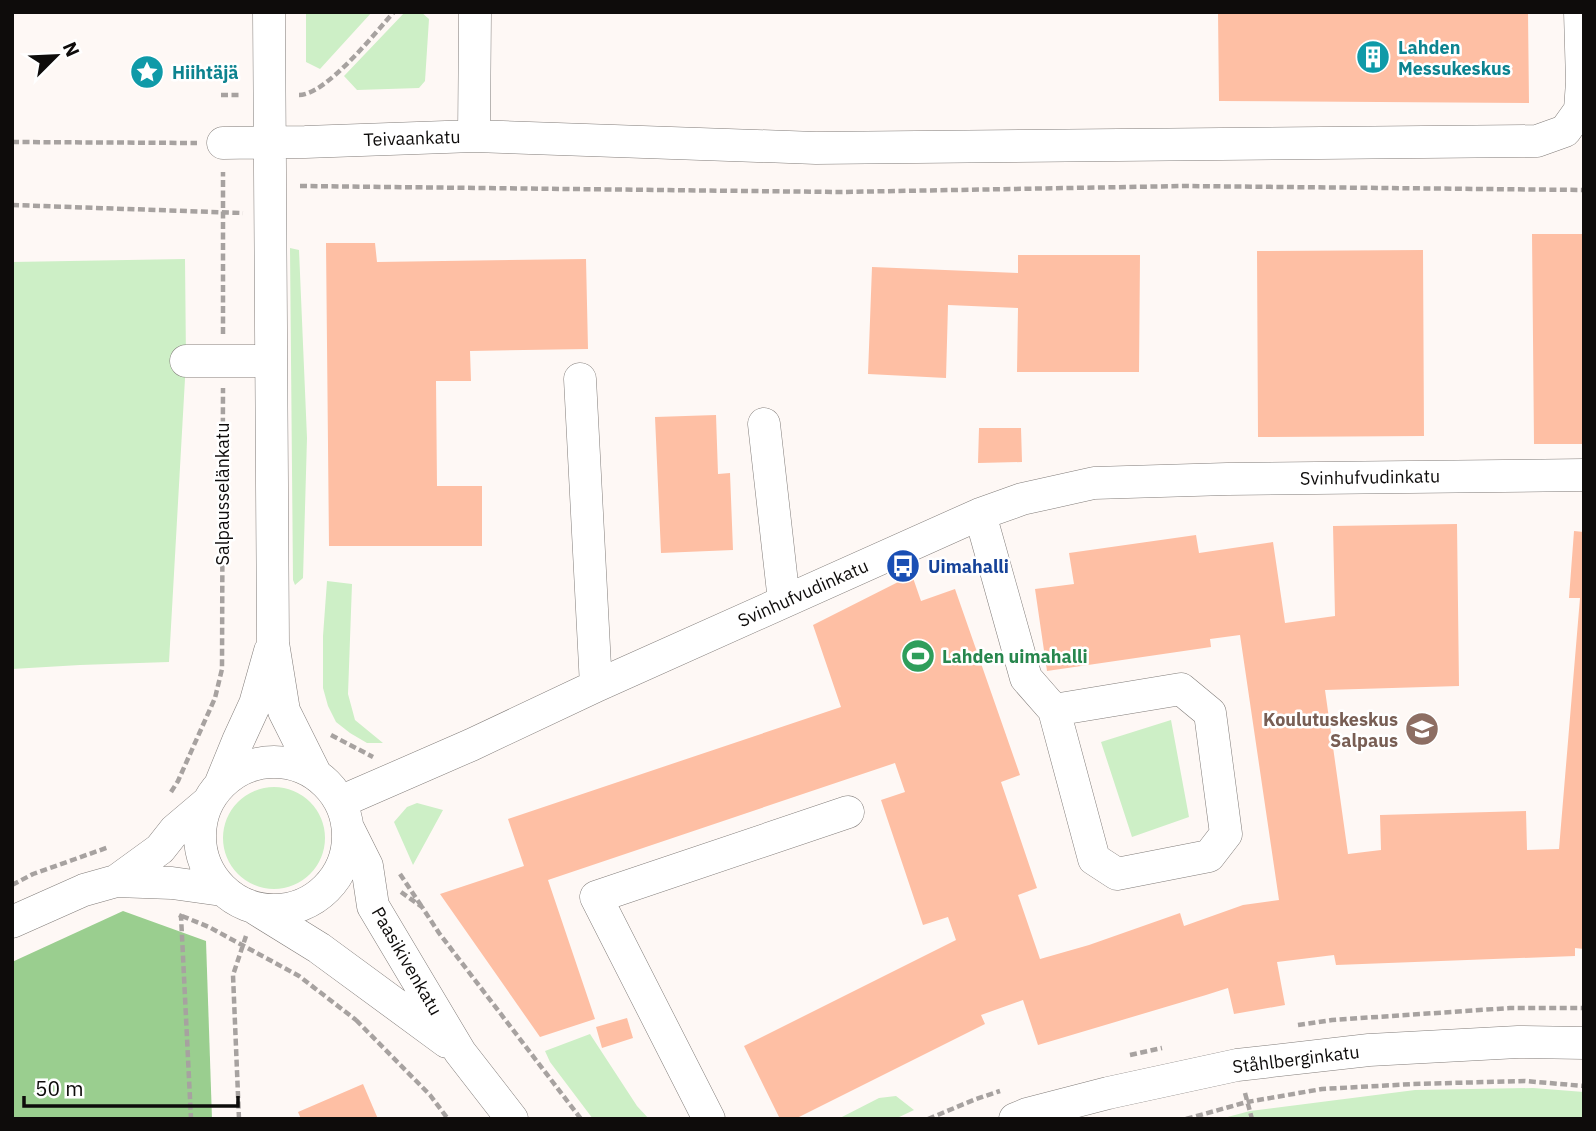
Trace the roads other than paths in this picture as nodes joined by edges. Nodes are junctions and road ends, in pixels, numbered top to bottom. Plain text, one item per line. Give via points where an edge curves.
1 (269, 12) edge
2 (475, 12) edge
3 (1580, 12) edge
4 (474, 136) junction
5 (223, 143) road end
6 (270, 143) junction
7 (271, 360) junction
8 (186, 361) dead end
9 (580, 379) dead end
10 (764, 424) dead end
11 (1584, 475) edge
12 (980, 514) junction
13 (784, 601) junction
14 (272, 643) junction
15 (596, 686) junction
16 (1054, 710) junction
17 (316, 775) junction
18 (214, 793) junction
19 (848, 811) dead end
20 (344, 815) junction
21 (116, 881) junction
22 (222, 890) junction
23 (253, 919) junction
24 (12, 922) edge
25 (1584, 1043) edge
26 (460, 1052) junction
27 (512, 1119) edge
28 (709, 1119) edge
29 (1015, 1119) edge

1 - 6 street
2 - 4 street, Teivaankatu
3 - 4 street via 1580,110 1565,131 1537,141 816,148
4 - 6 street, Teivaankatu
5 - 6 street, Teivaankatu
6 - 7 street
7 - 8 street
7 - 14 street
9 - 15 street
10 - 13 street
11 - 12 street, Svinhufvudinkatu via 1094,483
12 - 13 street, Svinhufvudinkatu
12 - 16 street via 1026,678
13 - 15 street, Svinhufvudinkatu
14 - 17 street via 284,711
14 - 18 street via 255,704
15 - 20 street, Svinhufvudinkatu via 471,745
16 - 16 street via 1094,859 1117,874 1209,856 1226,834 1210,713 1181,689
17 - 18 street via 283,762 266,762 233,774
17 - 20 street via 329,787
18 - 21 street via 160,849
18 - 22 street via 200,824 200,848 208,871
19 - 28 street via 596,897
20 - 23 street via 347,849 330,885 296,907
20 - 26 street, Paasikivenkatu via 367,866 373,906
21 - 22 street
21 - 24 street
22 - 23 street
23 - 26 street, Paasikivenkatu via 291,930
25 - 29 street, Ståhlberginkatu via 1369,1050 1237,1065
26 - 27 street, Paasikivenkatu

